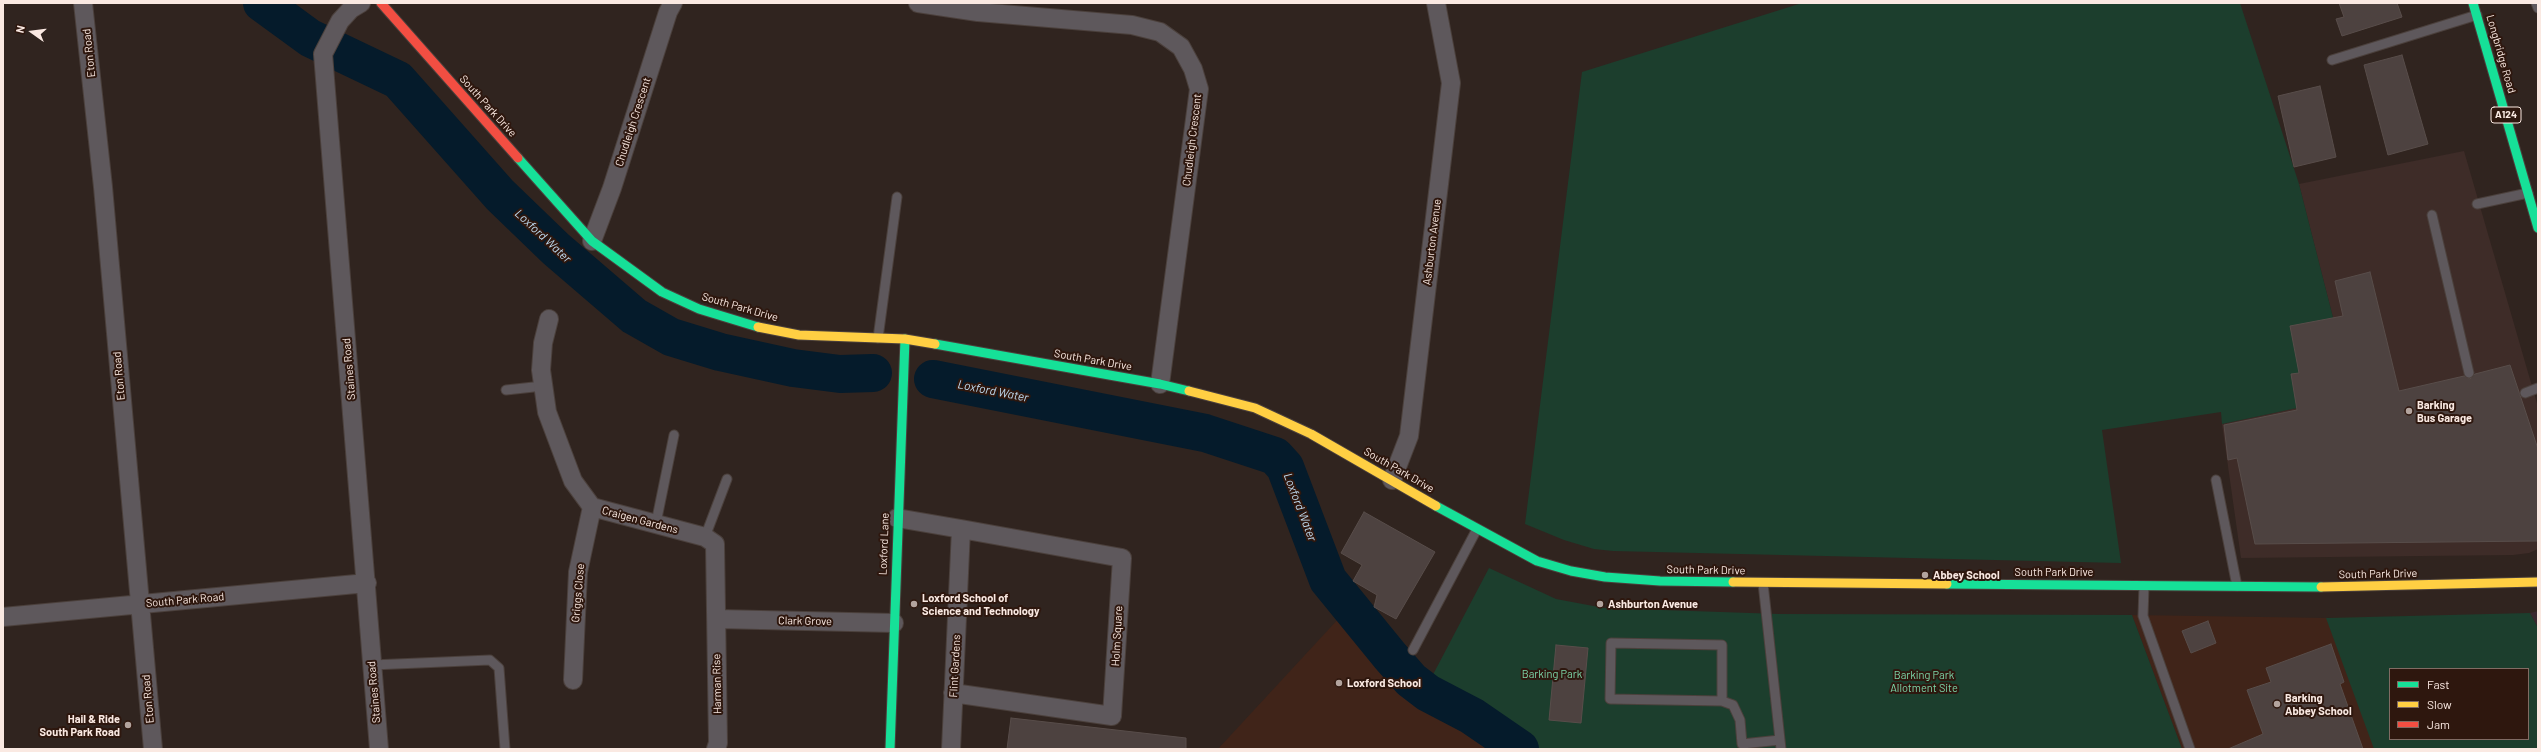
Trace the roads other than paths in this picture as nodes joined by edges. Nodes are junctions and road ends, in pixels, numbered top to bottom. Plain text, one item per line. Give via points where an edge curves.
1 (83, 3) edge
2 (361, 3) edge
3 (381, 3) edge
4 (673, 3) edge
5 (918, 3) edge
6 (1436, 3) edge
7 (2473, 3) edge
8 (2536, 3) edge
9 (2538, 8) edge
10 (2477, 15) junction
11 (2332, 60) dead end
12 (2528, 192) junction
13 (897, 197) dead end
14 (2477, 204) dead end
15 (2432, 215) dead end
16 (2538, 228) edge
17 (592, 241) junction
18 (549, 320) dead end
19 (878, 338) junction
20 (905, 339) junction
21 (2469, 373) dead end
22 (1160, 384) junction
23 (543, 386) junction
24 (2538, 388) edge
25 (506, 390) dead end
26 (2525, 393) dead end
27 (674, 435) dead end
28 (727, 479) dead end
29 (1392, 480) junction
30 (2216, 480) dead end
31 (592, 507) junction
32 (897, 518) junction
33 (656, 523) junction
34 (961, 529) junction
35 (1477, 529) junction
36 (705, 537) junction
37 (2537, 582) edge
38 (367, 583) junction
39 (1763, 583) junction
40 (2145, 584) junction
41 (2237, 586) junction
42 (2538, 592) edge
43 (140, 604) junction
44 (3, 617) edge
45 (717, 619) junction
46 (894, 623) junction
47 (1413, 650) dead end
48 (372, 665) junction
49 (573, 680) dead end
50 (954, 693) junction
51 (1722, 701) junction
52 (1780, 745) edge
53 (1742, 747) edge
54 (153, 749) edge
55 (379, 749) edge
56 (505, 749) edge
57 (716, 749) edge
58 (890, 749) edge
59 (895, 749) edge
60 (951, 749) edge
61 (2190, 749) edge

1 - 43 street, Eton Road via 103,187
2 - 38 street, Staines Road via 340,21 323,54
3 - 17 street, South Park Drive
4 - 17 street, Chudleigh Crescent
5 - 22 street, Chudleigh Crescent via 978,12 1132,25 1160,32 1181,47 1193,69 1199,90
6 - 29 street, Ashburton Avenue via 1451,83 1409,436
7 - 10 street, Longbridge Road / A124
8 - 9 lane
10 - 11 lane
10 - 12 street, Longbridge Road / A124
12 - 14 lane
12 - 16 street, Longbridge Road / A124
13 - 19 lane
15 - 21 lane
17 - 19 street, South Park Drive via 662,292 699,309 757,327 799,335
18 - 23 street, Craigen Gardens via 543,343
19 - 20 street, South Park Drive
20 - 22 street, South Park Drive
20 - 32 street, Loxford Lane
22 - 29 street, South Park Drive via 1255,408 1311,434
23 - 25 lane
23 - 31 street, Craigen Gardens via 547,412 573,481
24 - 26 lane
27 - 33 lane
28 - 36 lane
29 - 35 street, South Park Drive
30 - 41 lane
31 - 33 street, Craigen Gardens
31 - 49 street, Griggs Close via 578,572
32 - 34 street
32 - 46 street, Loxford Lane
33 - 36 street, Craigen Gardens
34 - 50 street, Flint Gardens
34 - 50 street, Holm Square via 1122,558 1112,716
35 - 39 street, South Park Drive via 1537,561 1571,572 1660,581
35 - 47 lane
36 - 45 street via 715,544
37 - 41 street, South Park Drive via 2342,587
37 - 42 lane
38 - 43 street, South Park Road
38 - 48 street, Staines Road
39 - 40 street, South Park Drive
39 - 52 lane
40 - 41 street, South Park Drive
40 - 61 lane via 2143,616
43 - 44 street, South Park Road
43 - 54 street, Eton Road
45 - 46 street, Clark Grove
45 - 57 street, Harman Rise
46 - 58 street, Loxford Lane
48 - 55 street, Staines Road
48 - 56 lane via 490,660 499,668
50 - 60 street, Flint Gardens
51 - 51 lane via 1610,699 1611,643 1722,645
51 - 53 lane via 1733,705 1740,720
52 - 53 lane
58 - 59 street

